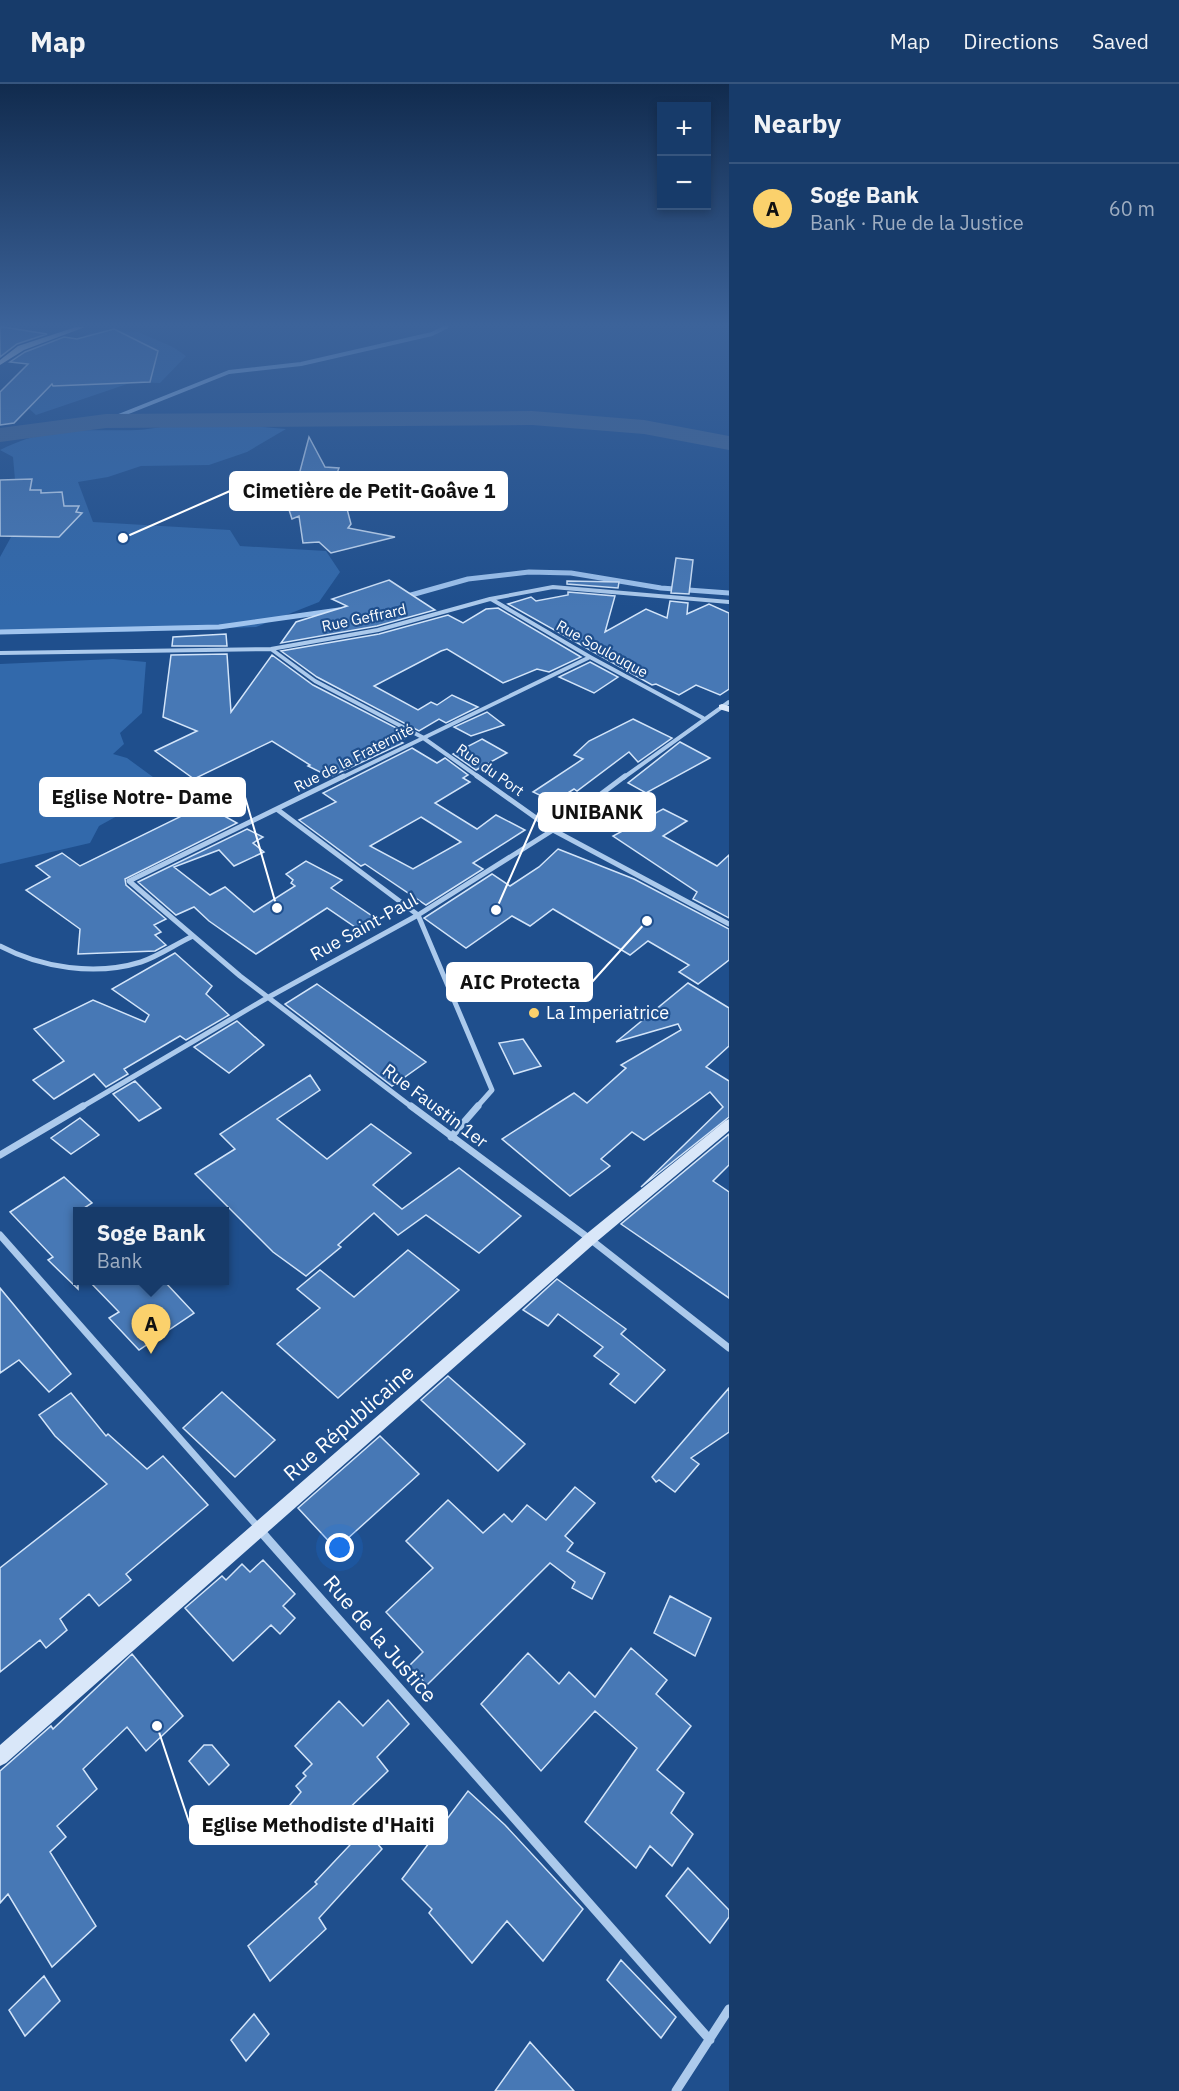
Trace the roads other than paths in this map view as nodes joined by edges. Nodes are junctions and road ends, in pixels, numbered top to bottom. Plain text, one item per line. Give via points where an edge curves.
1 (490, 599) junction
2 (729, 602) edge
3 (271, 649) junction
4 (0, 654) edge
5 (590, 657) junction
6 (727, 706) edge
7 (703, 718) junction
8 (422, 737) junction
9 (278, 810) junction
10 (553, 830) junction
11 (129, 881) joint
12 (418, 915) junction
13 (729, 924) edge
14 (191, 937) junction
15 (0, 946) edge
16 (267, 998) junction
17 (729, 1124) edge
18 (451, 1137) junction
19 (0, 1155) edge
20 (0, 1235) edge
21 (590, 1239) junction
22 (729, 1348) edge
23 (260, 1530) junction
24 (0, 1757) edge
25 (729, 2009) edge
26 (710, 2040) junction
27 (676, 2091) edge

1 - 2 street, Rue Geffrard via 553,586
1 - 3 street, Rue Geffrard via 378,630
1 - 5 street, Rue Soulouque
3 - 4 street, Rue Geffrard
3 - 8 street, Rue du Port via 315,681
5 - 7 street, Rue Soulouque
5 - 8 street, Rue de la Fraternité
6 - 7 street, Rue Saint-Paul
7 - 10 street, Rue Saint-Paul
8 - 9 street, Rue de la Fraternité
8 - 10 street, Rue du Port
9 - 11 street, Rue de la Fraternité
9 - 12 street
10 - 12 street, Rue Saint-Paul
10 - 13 street, Rue du Port
11 - 14 street, Rue Faustin 1er
12 - 16 street, Rue Saint-Paul
12 - 18 street via 492,1090
14 - 15 street via 137,963 72,967 18,957
14 - 16 street, Rue Faustin 1er
16 - 18 street, Rue Faustin 1er
16 - 19 street, Rue Saint-Paul
17 - 21 street, Rue Républicaine
18 - 21 street, Rue Faustin 1er
20 - 23 street, Rue de la Justice
21 - 22 street, Rue Faustin 1er
21 - 23 street, Rue Républicaine
23 - 24 street, Rue Républicaine
23 - 26 street, Rue de la Justice
25 - 26 street
26 - 27 street

